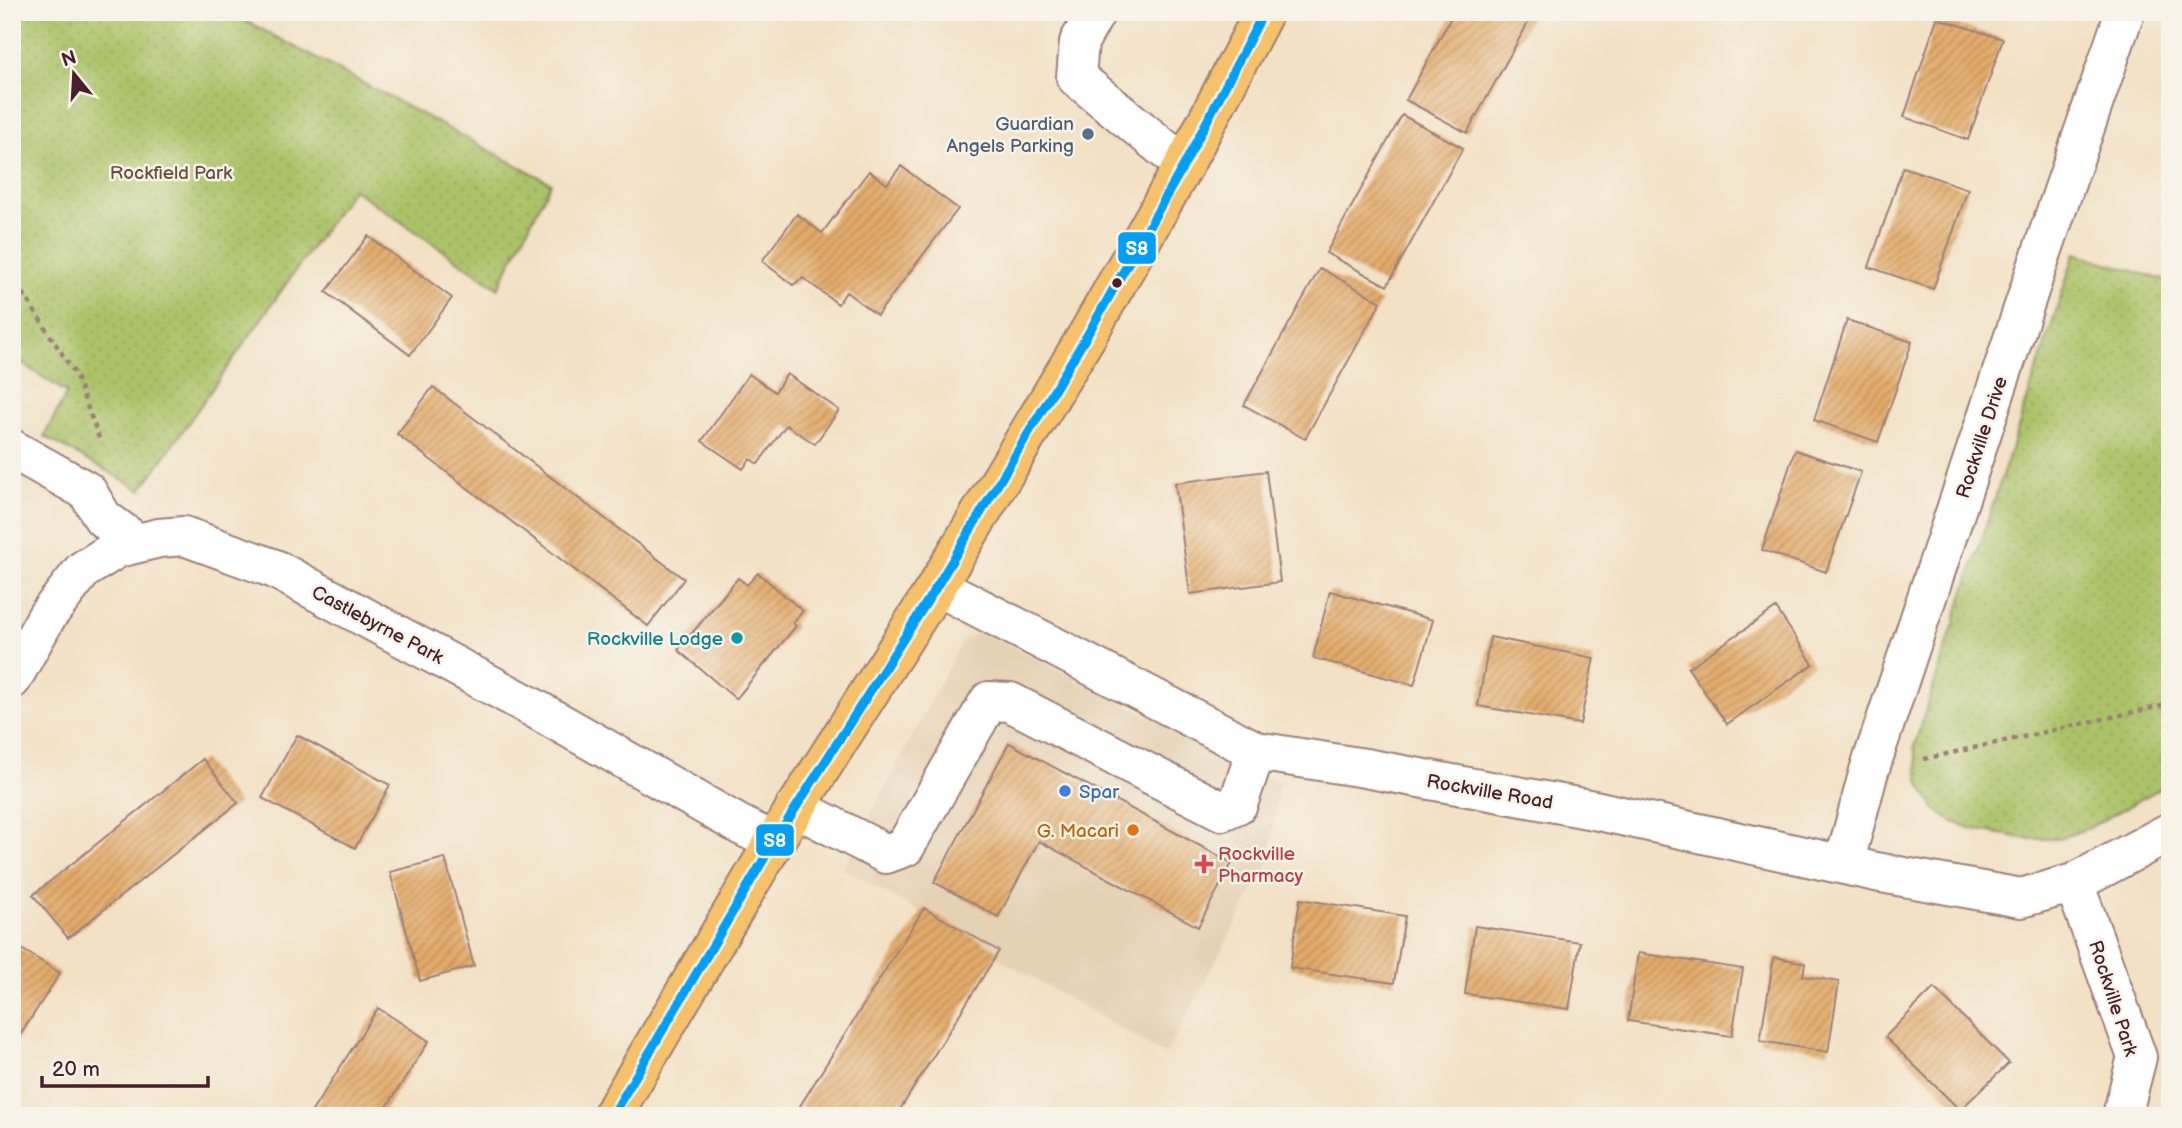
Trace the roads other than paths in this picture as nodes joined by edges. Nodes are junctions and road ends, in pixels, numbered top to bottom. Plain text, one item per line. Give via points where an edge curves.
1 (1096, 12) edge
2 (1264, 12) edge
3 (2125, 12) edge
4 (1184, 165) junction
5 (12, 449) edge
6 (136, 542) junction
7 (937, 586) junction
8 (12, 679) edge
9 (1256, 751) junction
10 (796, 807) junction
11 (2170, 832) edge
12 (774, 842) junction
13 (1844, 864) junction
14 (2074, 883) junction
15 (612, 1116) edge
16 (2122, 1116) edge

1 - 4 street via 1079,41 1076,78
2 - 4 main road
3 - 13 street, Rockville Drive via 1869,771
4 - 7 main road
5 - 6 street via 88,491 103,518
6 - 8 street, Castlebyrne Park via 83,570 47,616
6 - 12 street, Castlebyrne Park via 184,536 275,569
7 - 9 street, Rockville Road
7 - 10 main road
9 - 10 street via 1238,804 1222,811 1010,702 989,701 905,847 886,854
9 - 13 street, Rockville Road via 1599,811
10 - 12 main road
11 - 14 street, Rockville Road
12 - 15 main road
13 - 14 street, Rockville Road via 2021,898
14 - 16 street, Rockville Park via 2137,1056

